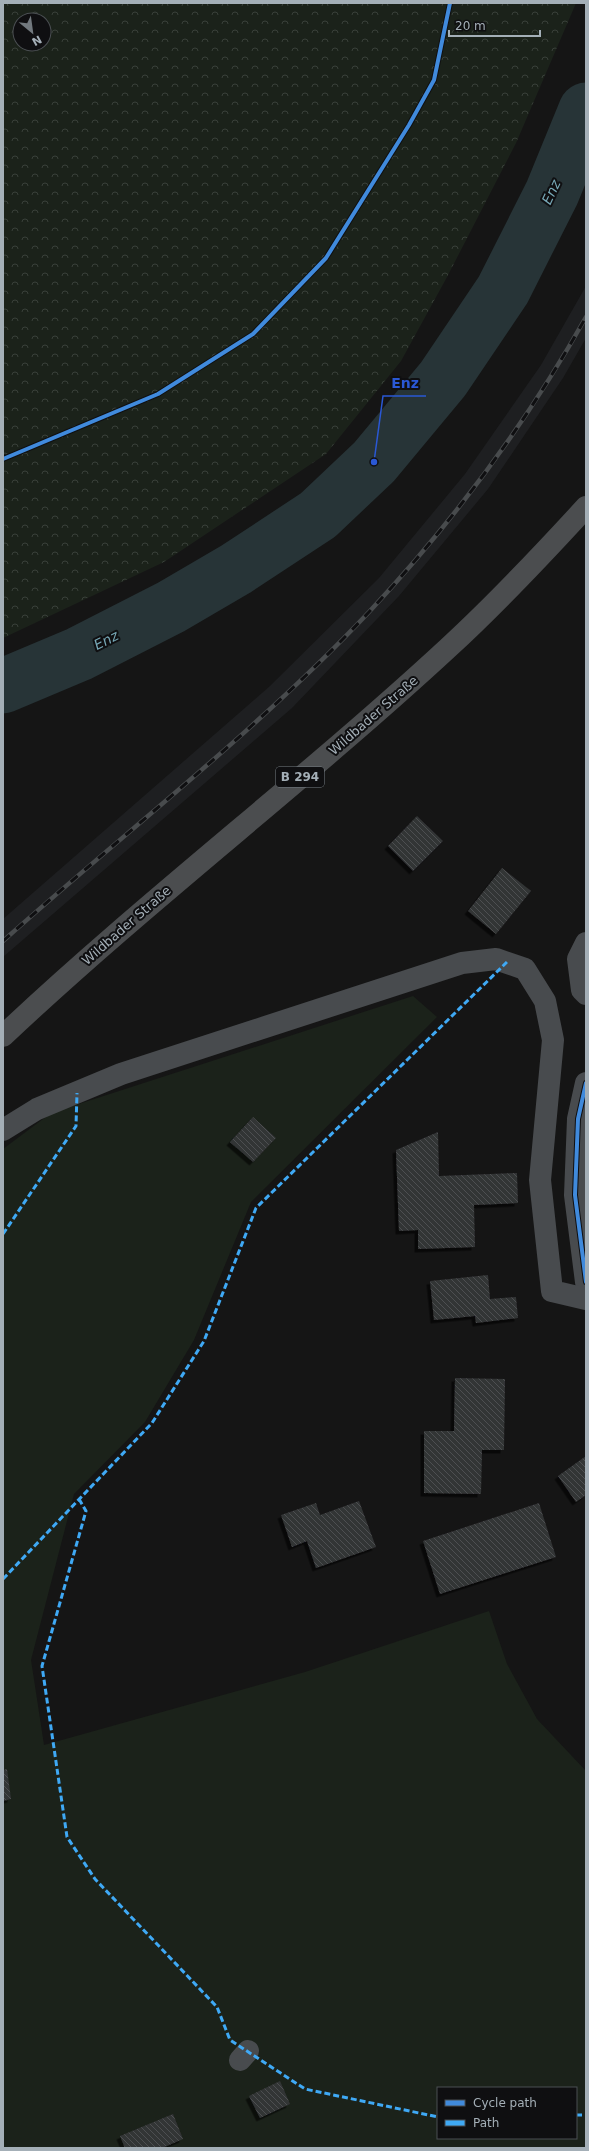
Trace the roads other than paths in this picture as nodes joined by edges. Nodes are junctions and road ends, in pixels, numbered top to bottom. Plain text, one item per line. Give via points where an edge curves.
1 (586, 507) edge
2 (586, 943) edge
3 (586, 994) edge
4 (3, 1036) edge
5 (586, 1083) edge
6 (3, 1130) edge
7 (586, 1282) edge
8 (586, 1299) edge

1 - 4 main road, Wildbader Straße / B 294 via 500,598 449,647 360,727 68,975
2 - 3 street via 578,959 582,990
5 - 7 street via 578,1119 575,1195
6 - 8 street via 37,1109 121,1074 462,963 496,959 525,969 545,1001 553,1040 540,1180 552,1291

